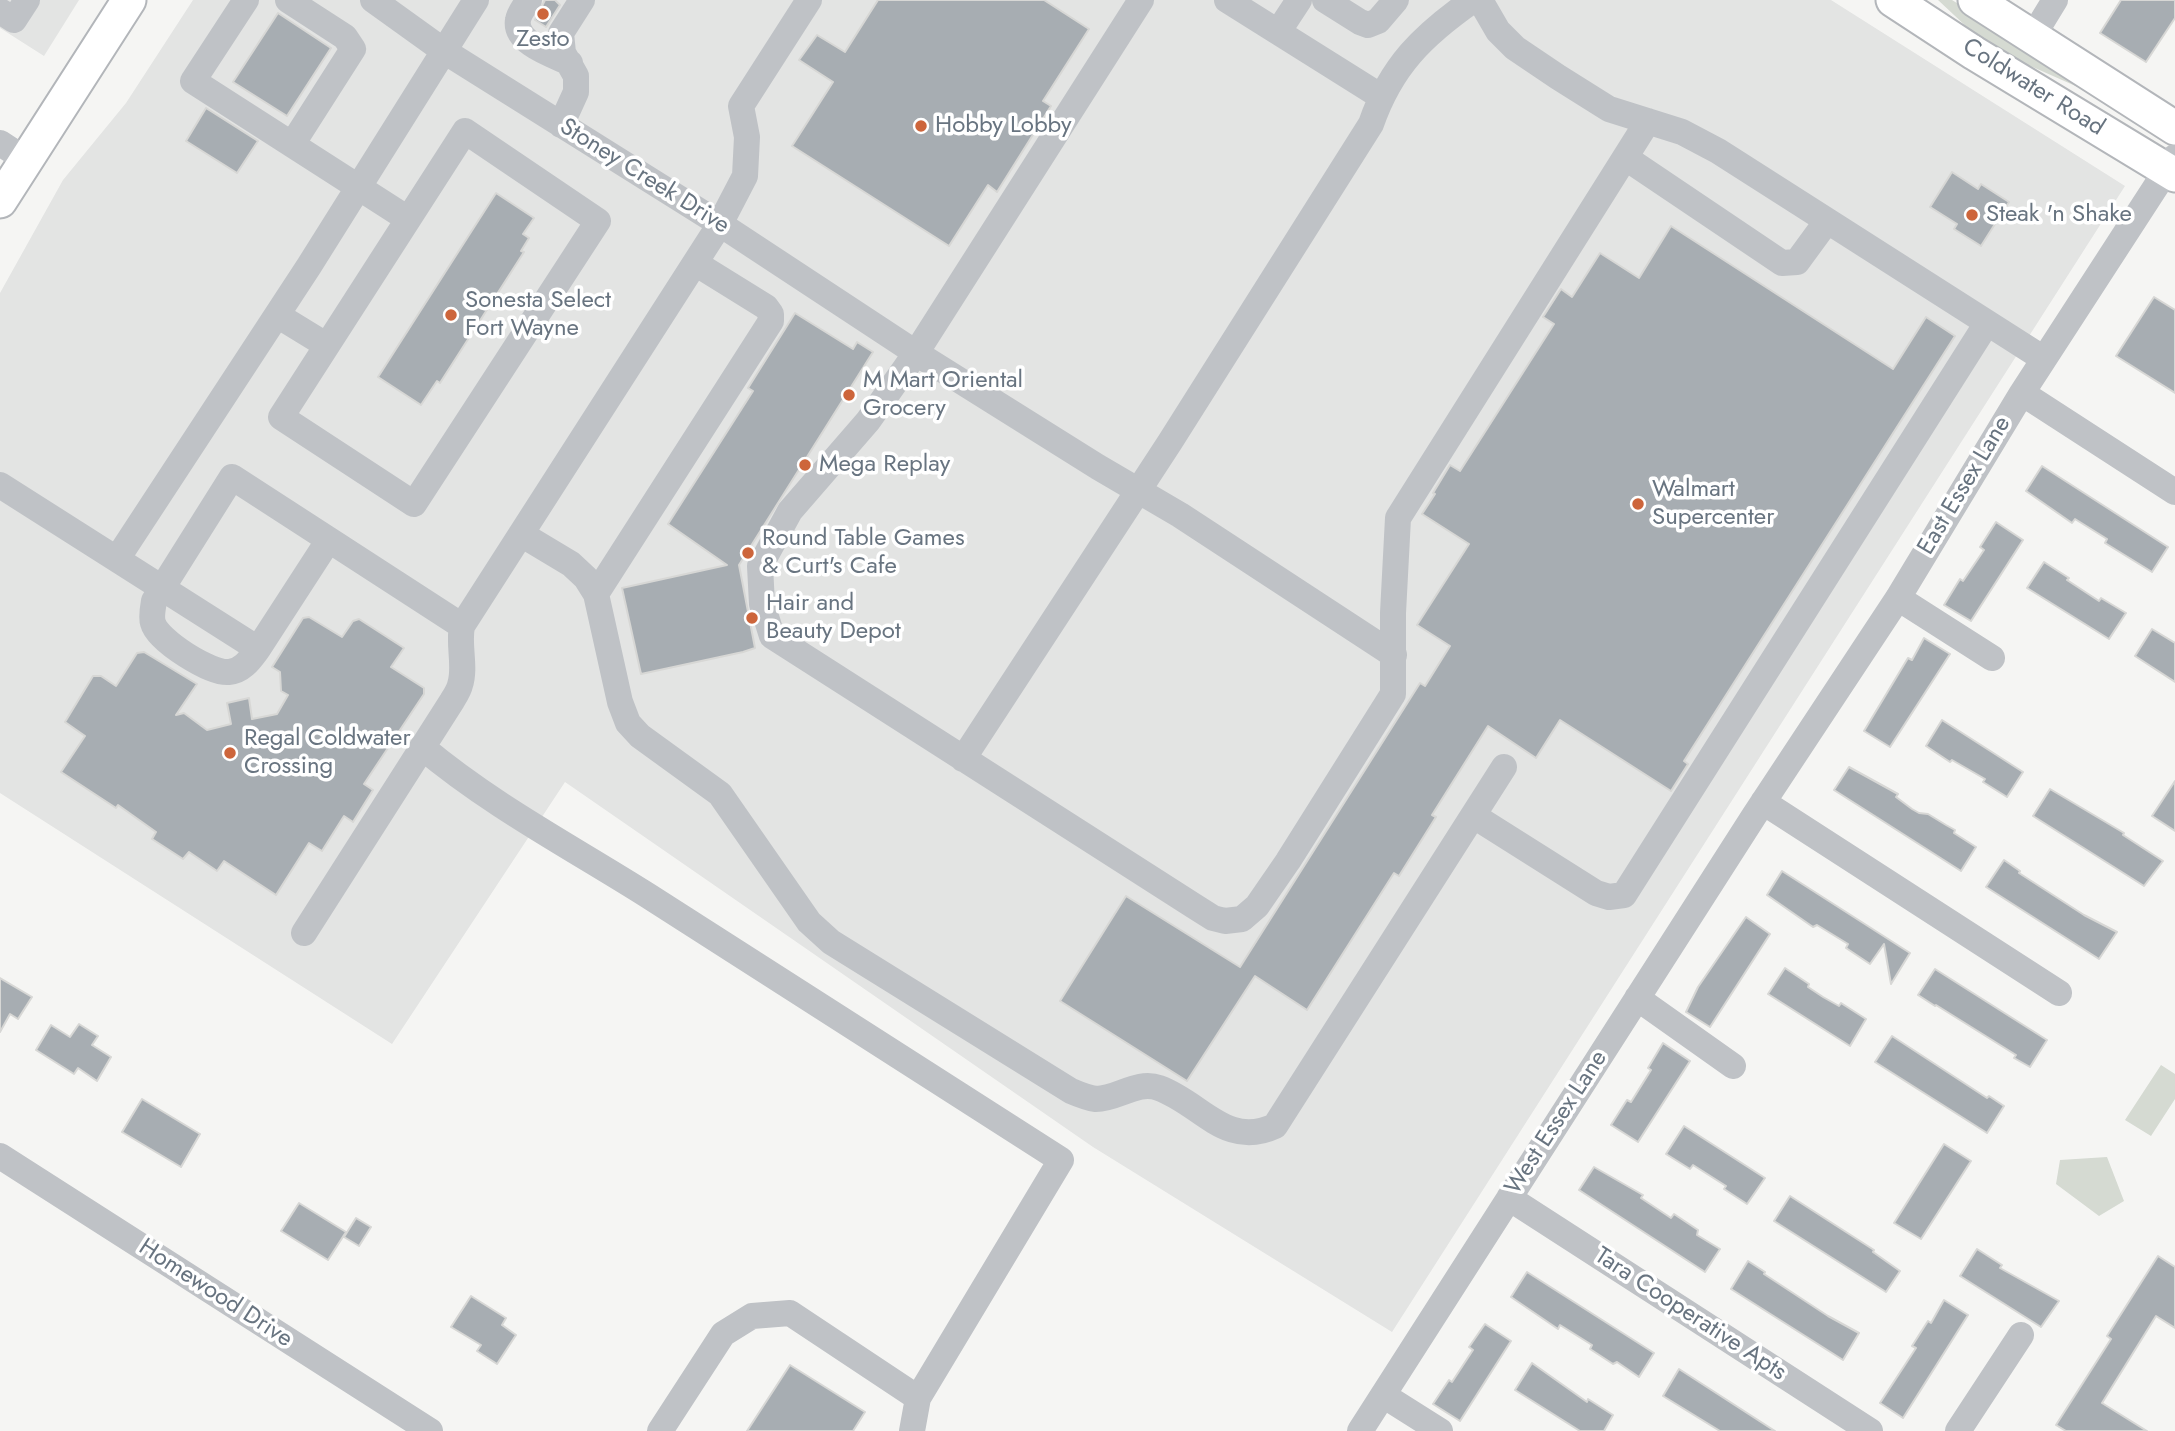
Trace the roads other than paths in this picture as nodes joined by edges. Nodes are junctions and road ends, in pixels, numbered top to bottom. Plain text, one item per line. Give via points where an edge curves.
1 (27, 0) edge
2 (129, 0) edge
3 (246, 0) edge
4 (288, 0) edge
5 (373, 0) edge
6 (476, 0) edge
7 (529, 0) edge
8 (582, 0) edge
9 (809, 0) edge
10 (1141, 0) edge
11 (1227, 0) edge
12 (1299, 0) edge
13 (1325, 0) edge
14 (1396, 0) edge
15 (1473, 0) edge
16 (1480, 0) edge
17 (1893, 0) edge
18 (1975, 0) edge
19 (2055, 0) edge
20 (0, 11) edge
21 (1278, 32) junction
22 (2033, 36) junction
23 (444, 51) junction
24 (570, 64) junction
25 (2027, 85) junction
26 (1380, 96) junction
27 (1648, 121) junction
28 (561, 125) junction
29 (2175, 128) edge
30 (2175, 138) edge
31 (293, 143) junction
32 (13, 152) edge
33 (1626, 158) junction
34 (2173, 167) edge
35 (359, 186) junction
36 (0, 201) edge
37 (408, 219) junction
38 (1827, 221) junction
39 (720, 224) junction
40 (695, 263) junction
41 (277, 315) junction
42 (1987, 323) junction
43 (326, 345) junction
44 (916, 353) junction
45 (2044, 359) junction
46 (2022, 393) junction
47 (0, 485) edge
48 (1136, 490) junction
49 (2175, 492) edge
50 (521, 534) junction
51 (328, 541) junction
52 (117, 559) junction
53 (161, 587) junction
54 (596, 594) junction
55 (1898, 598) junction
56 (462, 626) junction
57 (258, 649) junction
58 (1394, 655) junction
59 (1992, 659) dead end
60 (422, 747) junction
61 (963, 759) junction
62 (1504, 767) dead end
63 (1759, 809) junction
64 (1474, 816) junction
65 (304, 933) dead end
66 (2059, 993) dead end
67 (1637, 998) junction
68 (1733, 1066) dead end
69 (0, 1156) edge
70 (1509, 1198) junction
71 (2021, 1335) dead end
72 (1383, 1395) junction
73 (918, 1398) junction
74 (430, 1431) edge
75 (660, 1431) edge
76 (912, 1431) edge
77 (1360, 1431) edge
78 (1440, 1431) edge
79 (1870, 1431) edge
80 (1958, 1431) edge

1 - 20 street via 14,20
2 - 32 main road via 90,61
3 - 31 street via 193,81
4 - 31 street via 345,37 353,49
5 - 23 street, Stoney Creek Drive
6 - 23 street
7 - 24 street via 518,19 519,32
8 - 24 street via 561,33
9 - 39 street via 741,106 747,137 746,176
10 - 44 street
11 - 21 street
12 - 21 street
13 - 14 street via 1368,25 1378,21
15 - 26 street via 1417,45
16 - 27 street via 1498,31 1515,48 1609,109
17 - 25 main road, Coldwater Road
18 - 22 main road, Coldwater Road
19 - 22 street
21 - 26 street
22 - 29 main road, Coldwater Road
23 - 28 street, Stoney Creek Drive
23 - 35 street
24 - 28 street via 576,92
25 - 30 main road via 2048,82 2116,110 2163,137
25 - 34 main road, Coldwater Road
26 - 48 street via 1370,124
27 - 33 street
27 - 38 street via 1718,151
28 - 39 street, Stoney Creek Drive
31 - 35 street
32 - 36 main road
33 - 38 street via 1782,263 1797,262
33 - 58 street via 1398,518
34 - 45 street, East Essex Lane
35 - 37 street
35 - 41 street
37 - 43 street
37 - 43 street via 465,131 598,220 414,504 281,417
38 - 42 street
39 - 40 street
39 - 44 street, Stoney Creek Drive
40 - 50 street
40 - 54 street via 766,307 771,321
41 - 43 street
41 - 52 street
42 - 45 street
42 - 64 street via 1624,895 1596,893
44 - 48 street, Stoney Creek Drive
44 - 61 street via 868,421 790,511 760,566 760,594 772,636
45 - 46 street, East Essex Lane
46 - 49 street
46 - 55 street, East Essex Lane
47 - 52 street
48 - 58 street, Stoney Creek Drive
48 - 61 street
50 - 54 street via 571,564
50 - 56 street
51 - 53 street via 232,477
51 - 56 street
51 - 57 street
52 - 53 street
53 - 57 street
53 - 57 street via 152,622 162,639 210,668 229,673 247,664
54 - 64 street via 628,723 720,794 809,922 831,942 1070,1091 1096,1099 1143,1086 1159,1088 1243,1133 1260,1133 1275,1126
55 - 59 street
55 - 63 street, East Essex Lane
56 - 60 street via 461,684
58 - 61 street via 1393,694 1288,861 1257,906 1242,919 1213,918
60 - 65 street
60 - 73 street via 503,808 1061,1160
62 - 64 street
63 - 66 street
63 - 67 street, West Essex Lane
67 - 68 street
67 - 70 street, West Essex Lane
69 - 74 street, Homewood Drive
70 - 72 street, West Essex Lane
70 - 79 street, Tara Cooperative Apts
71 - 80 street
72 - 77 street, West Essex Lane
72 - 78 street
73 - 75 street via 790,1313 752,1317 723,1334
73 - 76 street

